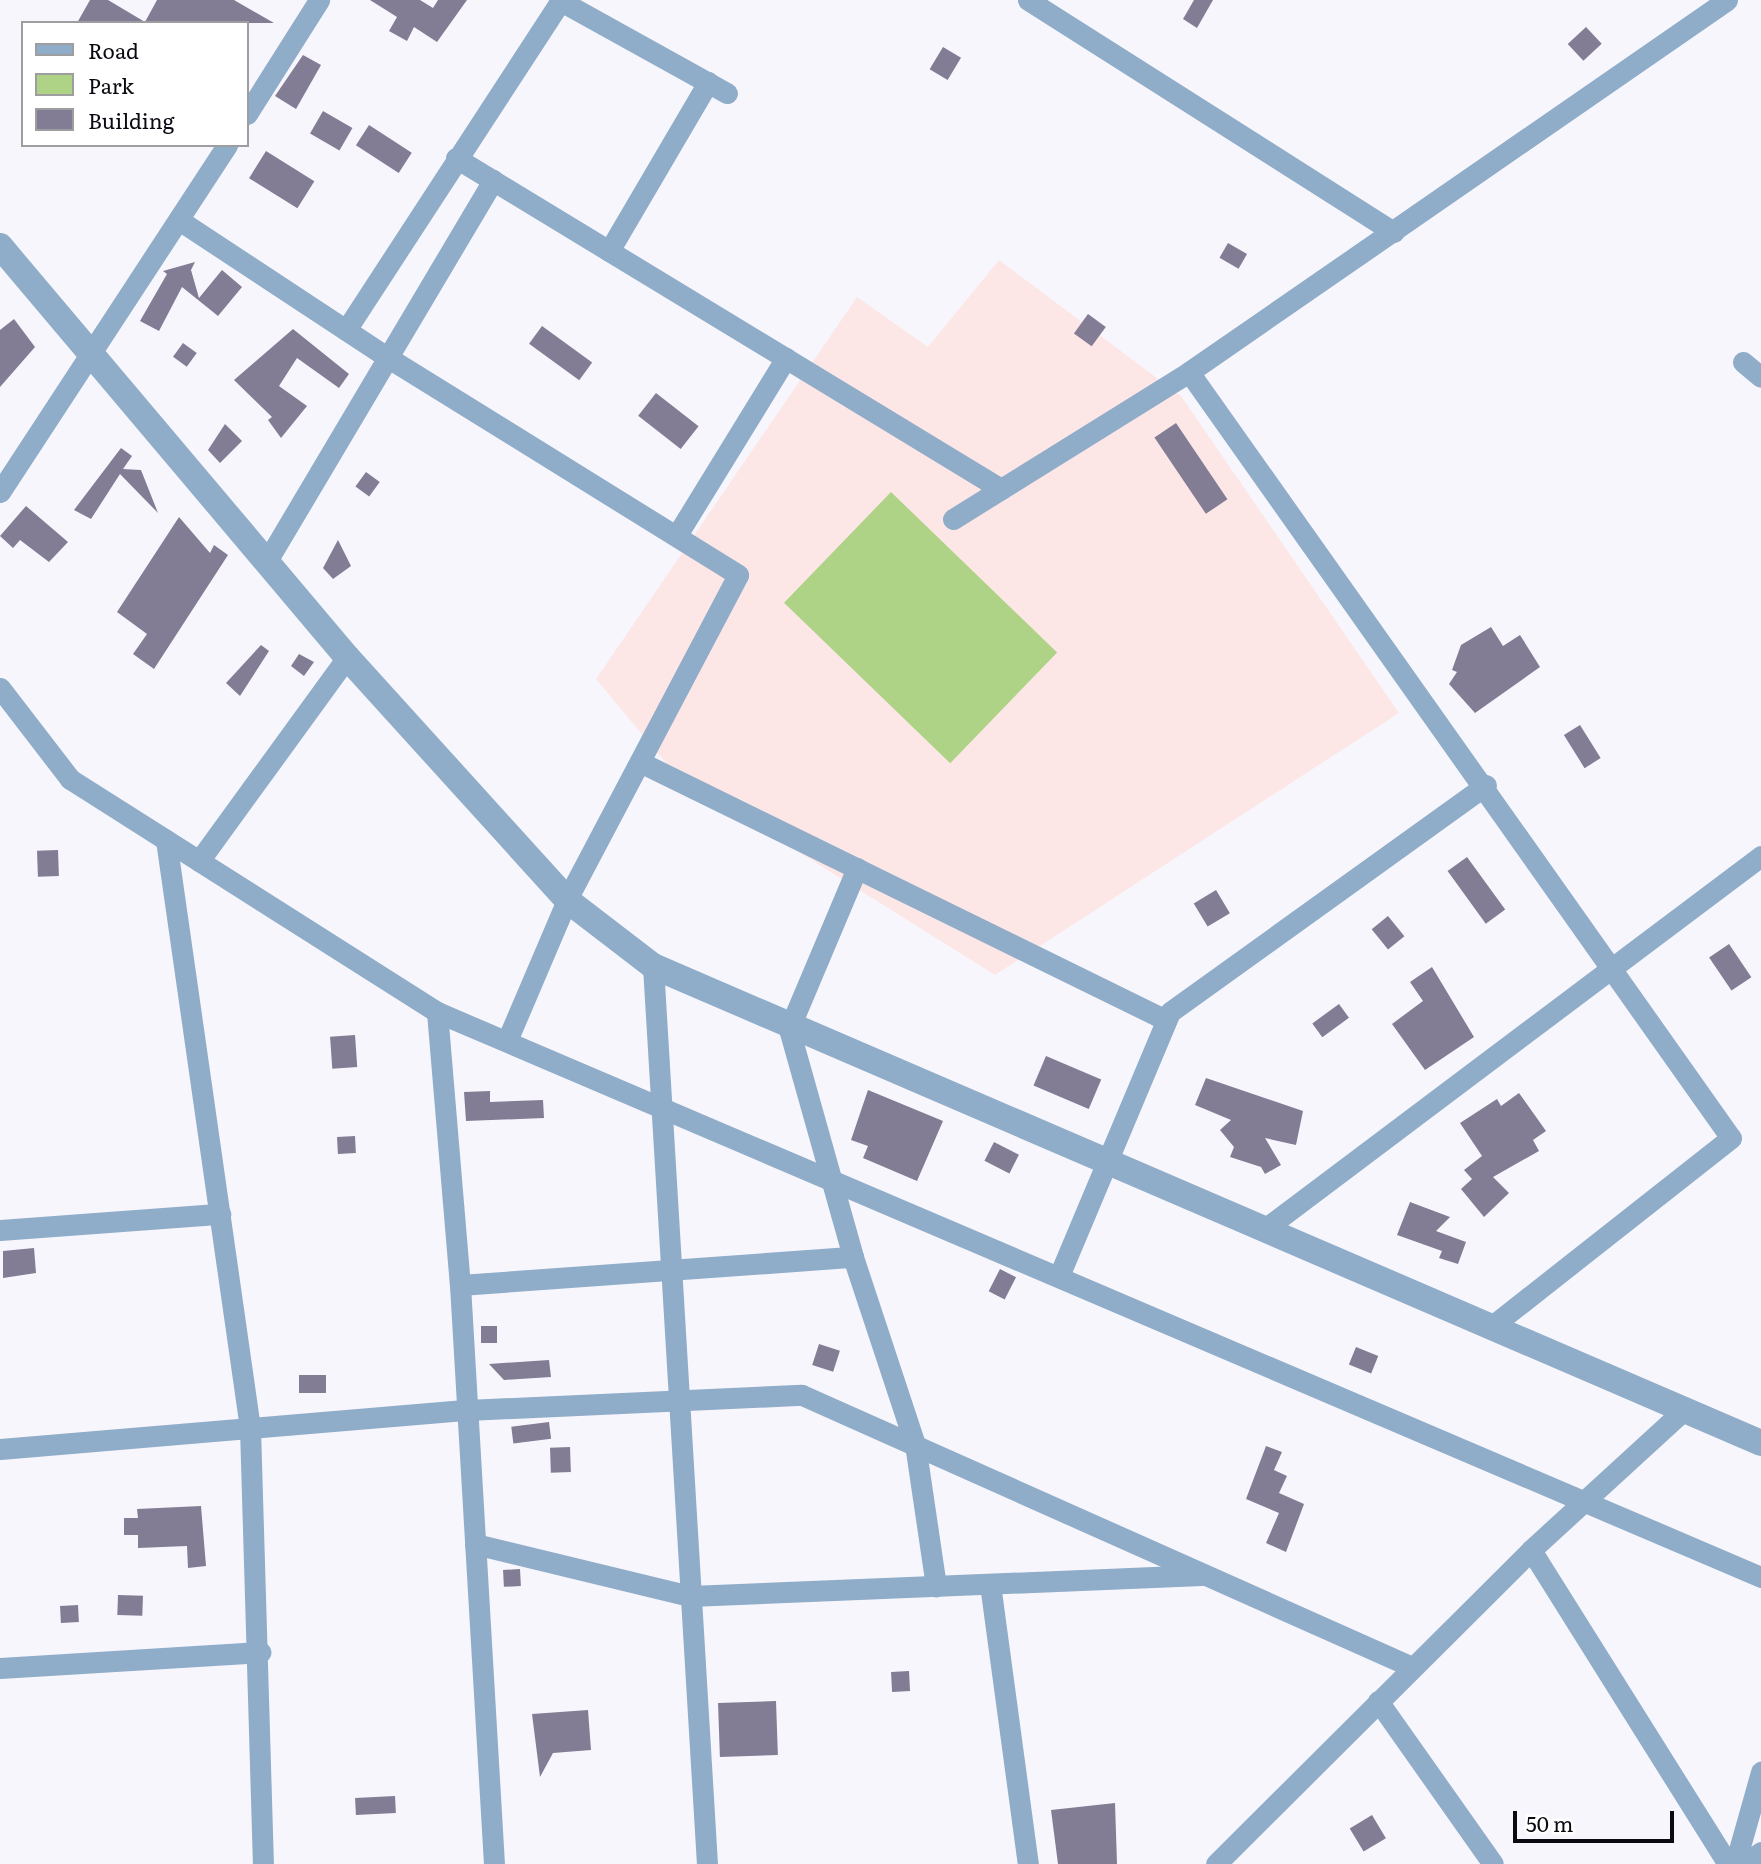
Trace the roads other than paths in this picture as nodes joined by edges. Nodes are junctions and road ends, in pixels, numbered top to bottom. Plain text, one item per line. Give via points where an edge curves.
1 (319, 0) edge
2 (560, 0) edge
3 (1028, 0) edge
4 (1727, 0) edge
5 (708, 82) junction
6 (727, 93) dead end
7 (248, 112) edge
8 (226, 147) edge
9 (456, 158) junction
10 (493, 180) junction
11 (179, 220) junction
12 (1394, 232) junction
13 (0, 246) edge
14 (609, 251) junction
15 (346, 330) junction
16 (94, 354) junction
17 (387, 358) junction
18 (786, 358) junction
19 (1743, 362) dead end
20 (1189, 372) junction
21 (1761, 377) edge
22 (1001, 489) junction
23 (0, 492) edge
24 (953, 519) dead end
25 (677, 534) junction
26 (267, 561) junction
27 (347, 657) junction
28 (0, 688) edge
29 (640, 762) junction
30 (1486, 785) junction
31 (166, 840) junction
32 (1761, 856) edge
33 (199, 861) junction
34 (857, 869) junction
35 (568, 900) junction
36 (1611, 965) junction
37 (653, 967) junction
38 (437, 1012) junction
39 (1166, 1020) junction
40 (789, 1029) junction
41 (508, 1041) junction
42 (662, 1108) junction
43 (1104, 1163) junction
44 (831, 1179) junction
45 (219, 1214) junction
46 (1266, 1228) junction
47 (0, 1230) edge
48 (853, 1257) junction
49 (669, 1273) junction
50 (1059, 1276) junction
51 (460, 1285) junction
52 (1492, 1326) junction
53 (677, 1397) junction
54 (467, 1410) junction
55 (1684, 1410) junction
56 (250, 1428) junction
57 (1761, 1443) edge
58 (915, 1444) junction
59 (0, 1449) edge
60 (1584, 1500) junction
61 (475, 1544) junction
62 (1531, 1550) junction
63 (1207, 1575) junction
64 (1761, 1577) edge
65 (990, 1584) junction
66 (936, 1586) junction
67 (690, 1596) junction
68 (261, 1652) junction
69 (1412, 1667) junction
70 (0, 1668) edge
71 (1378, 1701) junction
72 (1761, 1772) edge
73 (1761, 1852) edge
74 (1239, 1856) edge
75 (263, 1864) edge
76 (494, 1864) edge
77 (707, 1864) edge
78 (1028, 1864) edge
79 (1216, 1864) edge
80 (1493, 1864) edge
81 (1728, 1864) edge
82 (1735, 1864) edge
83 (1744, 1864) edge

1 - 7 street
2 - 5 street
2 - 9 street
3 - 12 street
4 - 12 street
5 - 6 street
5 - 14 street
8 - 11 street
9 - 10 street
9 - 15 street
10 - 14 street
10 - 17 street
11 - 15 street
11 - 16 street
12 - 20 street
13 - 16 street
14 - 18 street
15 - 17 street
16 - 23 street
16 - 26 street
17 - 25 street
17 - 26 street
18 - 22 street
18 - 25 street
19 - 21 street
20 - 22 street
20 - 30 street
22 - 24 street
25 - 29 street via 738,575
26 - 27 street
27 - 33 street
27 - 35 street
28 - 31 street via 70,779
29 - 34 street
29 - 35 street
30 - 36 street
30 - 39 street via 1170,1012
31 - 33 street
31 - 45 street
32 - 36 street
33 - 38 street
34 - 39 street
34 - 40 street
35 - 37 street
35 - 41 street
36 - 46 street
36 - 52 street via 1731,1138
37 - 40 street
37 - 42 street
38 - 41 street
38 - 51 street
39 - 43 street
40 - 43 street
40 - 44 street
41 - 42 street
42 - 44 street
42 - 49 street
43 - 46 street
43 - 50 street
44 - 48 street
44 - 50 street
45 - 47 street
45 - 56 street
46 - 52 street
48 - 49 street
48 - 58 street
49 - 51 street
49 - 53 street
50 - 60 street
51 - 54 street
52 - 55 street
53 - 54 street
53 - 58 street via 802,1395
53 - 67 street
54 - 56 street
54 - 61 street
55 - 57 street
55 - 60 street
56 - 59 street
56 - 68 street
58 - 63 street
58 - 66 street
60 - 62 street
60 - 64 street
61 - 67 street
61 - 76 street
62 - 69 street
62 - 81 street
63 - 65 street
63 - 69 street
65 - 66 street
65 - 78 street
66 - 67 street
67 - 77 street
68 - 70 street
68 - 75 street
69 - 71 street
71 - 74 street
71 - 80 street
72 - 82 street
73 - 83 street
74 - 79 street

